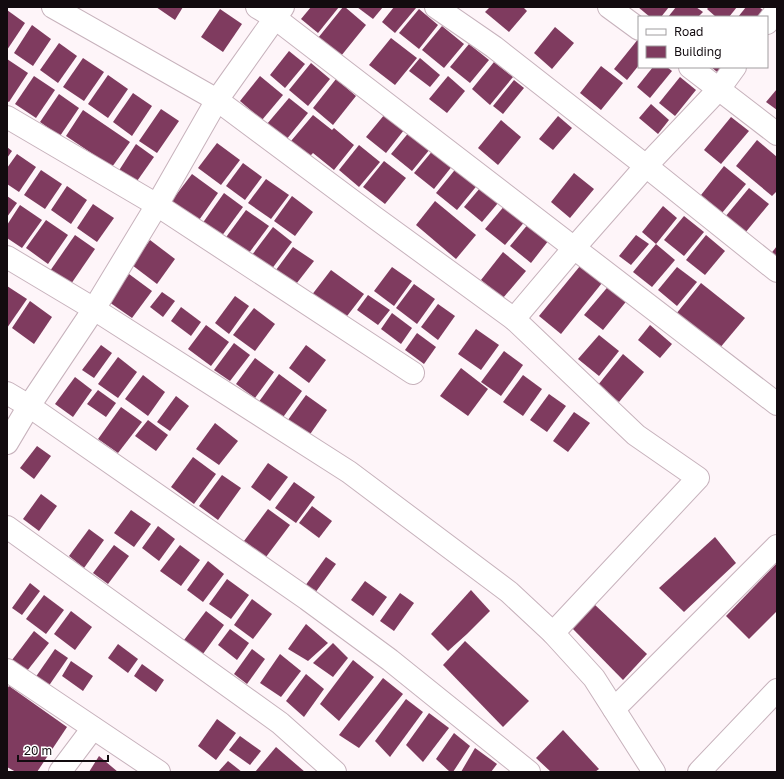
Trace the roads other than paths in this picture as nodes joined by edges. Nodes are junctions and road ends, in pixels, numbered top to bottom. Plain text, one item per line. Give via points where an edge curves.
1 (53, 7) edge
2 (257, 7) edge
3 (436, 7) edge
4 (609, 7) edge
5 (777, 10) edge
6 (279, 13) edge
7 (768, 22) edge
8 (638, 28) edge
9 (691, 68) edge
10 (734, 68) edge
11 (719, 89) junction
12 (217, 100) junction
13 (7, 117) edge
14 (777, 134) edge
15 (646, 166) junction
16 (157, 205) junction
17 (574, 248) junction
18 (7, 257) edge
19 (777, 271) edge
20 (94, 309) junction
21 (514, 319) junction
22 (413, 373) dead end
23 (7, 393) edge
24 (777, 404) edge
25 (29, 406) junction
26 (7, 443) edge
27 (7, 527) edge
28 (777, 546) edge
29 (553, 633) junction
30 (7, 670) edge
31 (777, 690) edge
32 (614, 709) junction
33 (93, 728) junction
34 (60, 772) edge
35 (159, 772) edge
36 (335, 772) edge
37 (529, 772) edge
38 (654, 772) edge
39 (698, 772) edge

1 - 12 street
2 - 6 street
3 - 15 street via 494,47
4 - 8 street
5 - 7 street
6 - 12 street
6 - 17 street
9 - 11 street
10 - 11 street
11 - 14 street
11 - 15 street
12 - 16 street
12 - 21 street
13 - 16 street
15 - 17 street
15 - 19 street
16 - 20 street
16 - 22 street
17 - 21 street
17 - 24 street
18 - 20 street
20 - 25 street
20 - 29 street via 349,472 508,592
21 - 29 street via 636,435 698,478
23 - 25 street
25 - 26 street
25 - 37 street via 377,650
27 - 36 street via 280,723
28 - 32 street
29 - 32 street via 594,678
30 - 33 street
31 - 39 street
32 - 38 street
33 - 34 street
33 - 35 street

